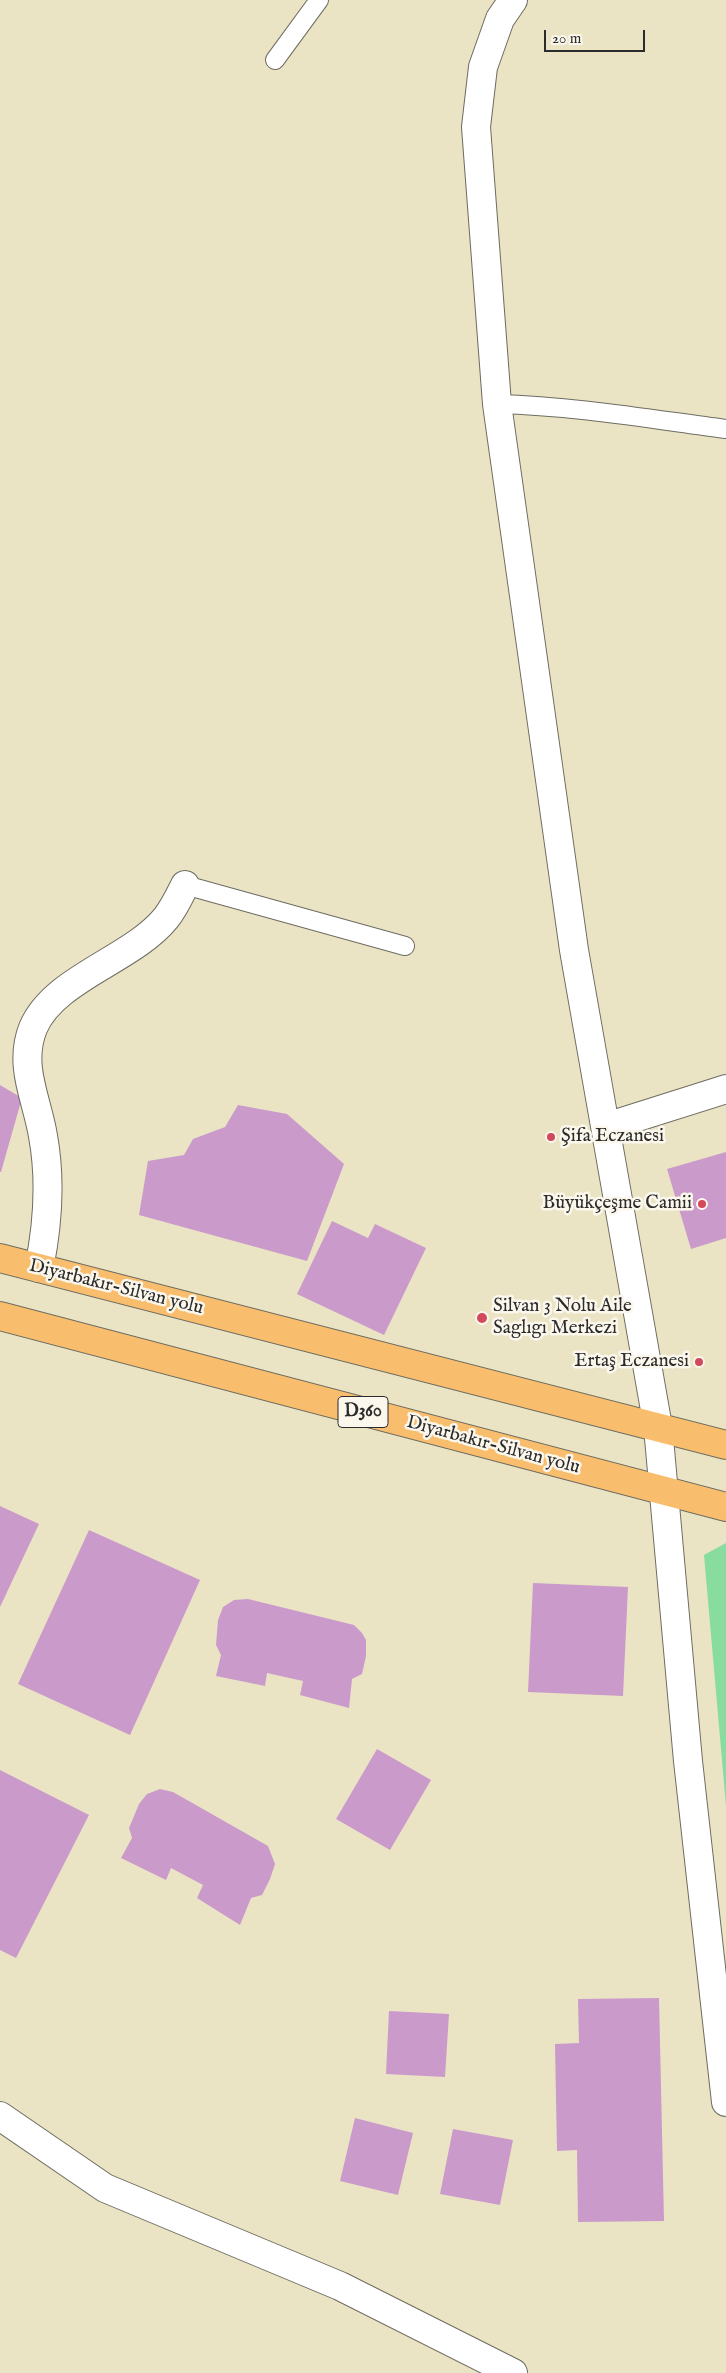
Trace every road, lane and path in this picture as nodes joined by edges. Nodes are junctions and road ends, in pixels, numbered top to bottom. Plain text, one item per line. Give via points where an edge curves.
1 (319, 0) edge
2 (513, 0) edge
3 (275, 60) dead end
4 (498, 404) junction
5 (726, 429) edge
6 (184, 885) joint
7 (405, 946) dead end
8 (726, 1089) edge
9 (606, 1127) junction
10 (0, 1258) edge
11 (39, 1268) junction
12 (0, 1316) edge
13 (658, 1427) junction
14 (726, 1445) edge
15 (663, 1491) junction
16 (726, 1507) edge
17 (726, 2102) edge
18 (0, 2116) edge
19 (513, 2373) edge

1 - 3 lane
2 - 4 street via 500,19 483,67 476,127
4 - 5 lane via 586,409
4 - 9 street via 574,950
6 - 7 lane
6 - 11 street via 177,902 155,930 59,996 33,1028 26,1064 43,1135 48,1173 48,1210
8 - 9 street
9 - 13 street
10 - 11 highway, Diyarbakır-Silvan yolu
11 - 13 highway, Diyarbakır-Silvan yolu
12 - 15 highway, Diyarbakır-Silvan yolu / D360
13 - 14 highway, Diyarbakır-Silvan yolu
13 - 15 street
15 - 16 highway, Diyarbakır-Silvan yolu / D360
15 - 17 street via 687,1752
18 - 19 street via 105,2188 340,2286

